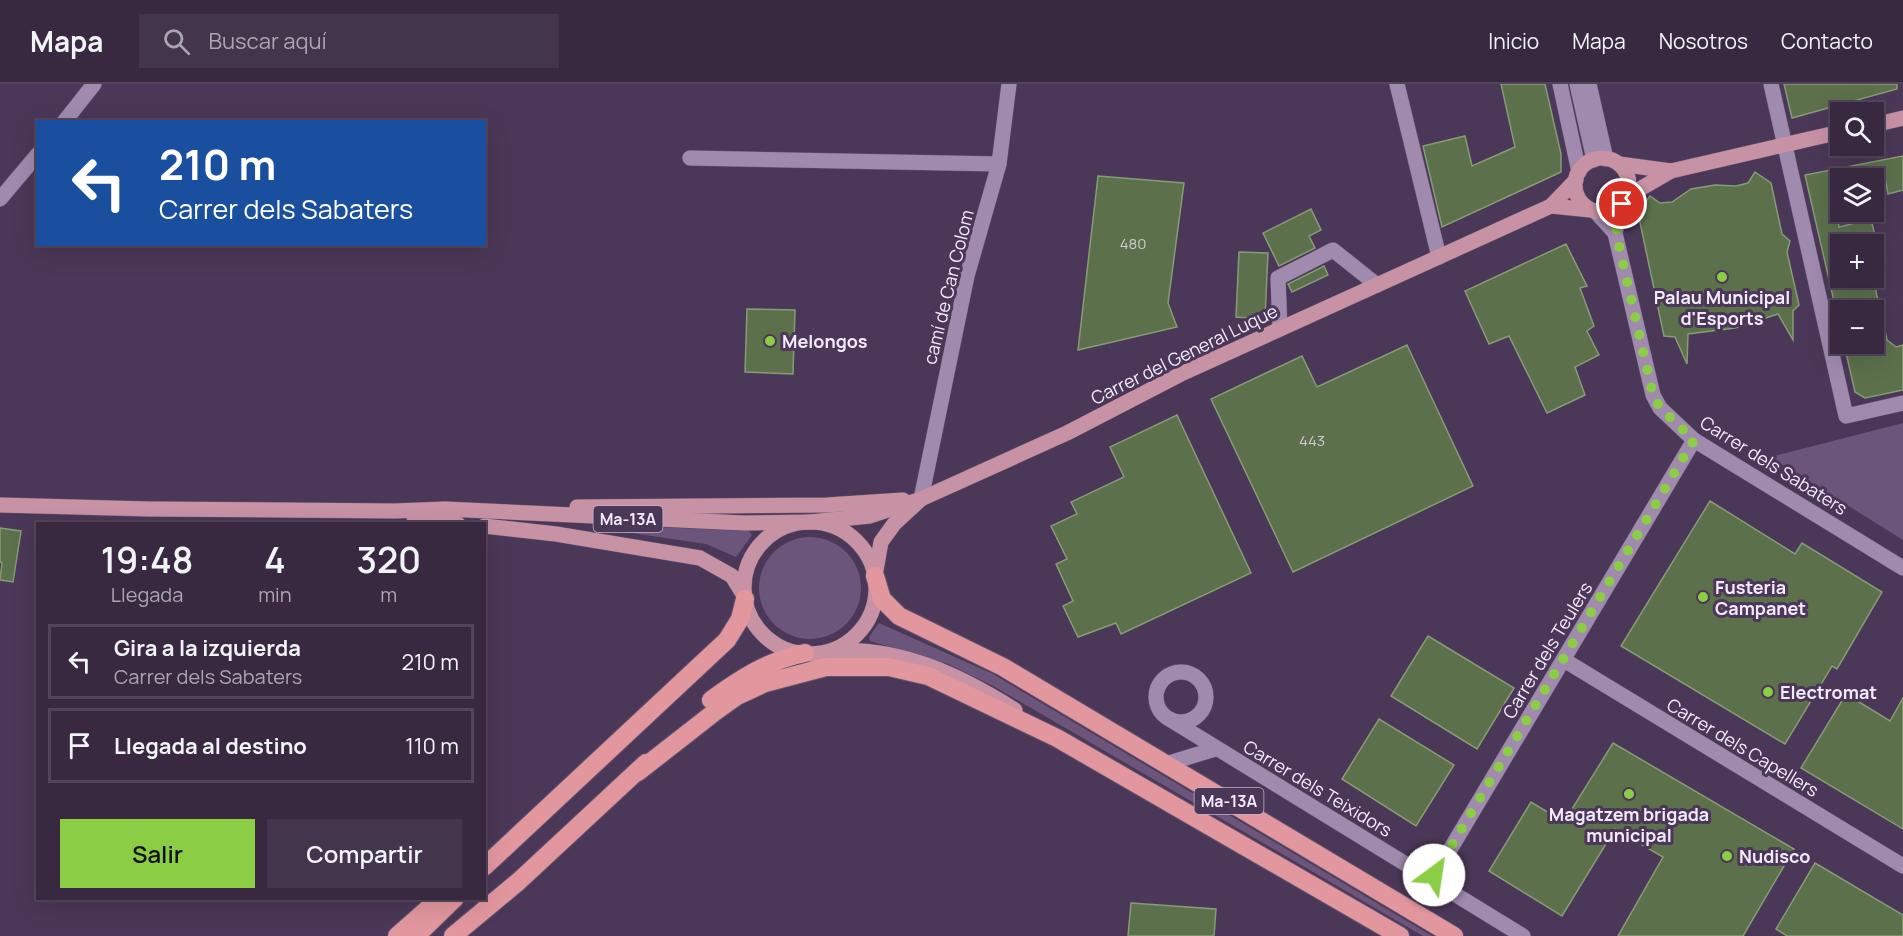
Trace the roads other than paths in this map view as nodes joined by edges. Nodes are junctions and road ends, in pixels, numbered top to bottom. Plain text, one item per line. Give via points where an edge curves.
1 (94, 84) edge
2 (1009, 84) edge
3 (1397, 84) edge
4 (1560, 84) edge
5 (1577, 84) edge
6 (1589, 84) edge
7 (1771, 84) edge
8 (1903, 118) edge
9 (66, 120) edge
10 (1884, 123) edge
11 (1830, 134) edge
12 (1785, 145) junction
13 (36, 156) edge
14 (690, 158) dead end
15 (1606, 161) junction
16 (999, 165) junction
17 (1671, 171) junction
18 (1577, 176) junction
19 (0, 199) edge
20 (1624, 200) junction
21 (1551, 206) junction
22 (1593, 211) junction
23 (1616, 233) junction
24 (1439, 257) junction
25 (1377, 285) junction
26 (1280, 329) junction
27 (1903, 403) edge
28 (1694, 440) junction
29 (921, 499) junction
30 (0, 505) edge
31 (445, 509) junction
32 (395, 511) junction
33 (448, 522) edge
34 (810, 522) junction
35 (486, 526) edge
36 (1903, 568) edge
37 (875, 576) junction
38 (745, 599) junction
39 (825, 652) junction
40 (805, 653) junction
41 (1564, 660) junction
42 (1204, 706) junction
43 (1171, 720) junction
44 (1057, 738) junction
45 (1215, 749) junction
46 (1166, 764) junction
47 (638, 772) junction
48 (489, 860) edge
49 (1903, 866) edge
50 (519, 880) junction
51 (1432, 880) junction
52 (438, 900) edge
53 (453, 900) edge
54 (397, 936) edge
55 (416, 936) edge
56 (453, 936) edge
57 (465, 936) edge
58 (1400, 936) edge
59 (1454, 936) edge
60 (1523, 936) edge

1 - 9 street
2 - 16 street, camí de Can Colom
3 - 24 street
4 - 18 street
5 - 15 street
6 - 15 street
7 - 12 street
8 - 10 main road
11 - 12 main road
12 - 17 main road
12 - 27 street via 1846,416
13 - 19 street
14 - 16 street
15 - 17 main road
15 - 18 main road
15 - 20 main road via 1628,176
16 - 29 street, camí de Can Colom via 967,276
17 - 20 main road
18 - 21 main road, Carrer del General Luque
18 - 22 main road via 1578,197
20 - 22 main road via 1610,211
20 - 23 street, Carrer dels Sabaters
21 - 22 main road
21 - 24 main road, Carrer del General Luque
22 - 23 street, Carrer dels Sabaters
23 - 28 street, Carrer dels Sabaters via 1653,395 1660,408
24 - 25 main road, Carrer del General Luque
25 - 26 main road, Carrer del General Luque
25 - 26 street via 1333,250 1278,278
26 - 29 main road, Carrer del General Luque
28 - 36 street, Carrer dels Sabaters
28 - 41 street, Carrer dels Teulers
29 - 31 main road via 650,508 479,502
29 - 34 main road via 870,516
29 - 37 main road, Carrer del General Luque via 881,542
30 - 32 main road, Ma-13A
31 - 32 main road, Ma-13A
31 - 34 main road, Ma-13A via 628,519
32 - 33 main road, Ma-13A
34 - 37 main road, Ma-13A via 838,528 853,538 865,552
34 - 38 main road, Ma-13A via 781,529 758,547 745,572
35 - 38 main road, Ma-13A via 566,535 700,558 732,576
37 - 39 main road, Ma-13A via 874,603 862,628
37 - 46 highway, Ma-13A via 882,599 899,616 1004,667
38 - 40 main road, Ma-13A via 751,618 770,640 788,650
38 - 48 highway via 740,619 727,640
39 - 40 main road, Ma-13A
39 - 44 main road, Ma-13A via 858,650 943,670
40 - 47 highway via 762,667 709,701
41 - 49 street, Carrer dels Capellers
41 - 51 street, Carrer dels Teulers
42 - 43 street via 1187,721
42 - 43 street via 1205,690 1196,677 1180,672 1171,674 1159,684 1156,693 1159,709
42 - 45 street via 1202,726
43 - 45 street, Carrer dels Teixidors
44 - 47 highway via 927,676 889,667 826,667 765,683 738,696
44 - 58 highway, Ma-13A
45 - 46 street
45 - 51 street, Carrer dels Teixidors
46 - 59 highway, Ma-13A
47 - 50 highway
50 - 56 highway
50 - 57 highway
51 - 60 street, Carrer dels Teixidors
52 - 54 highway
53 - 55 highway

